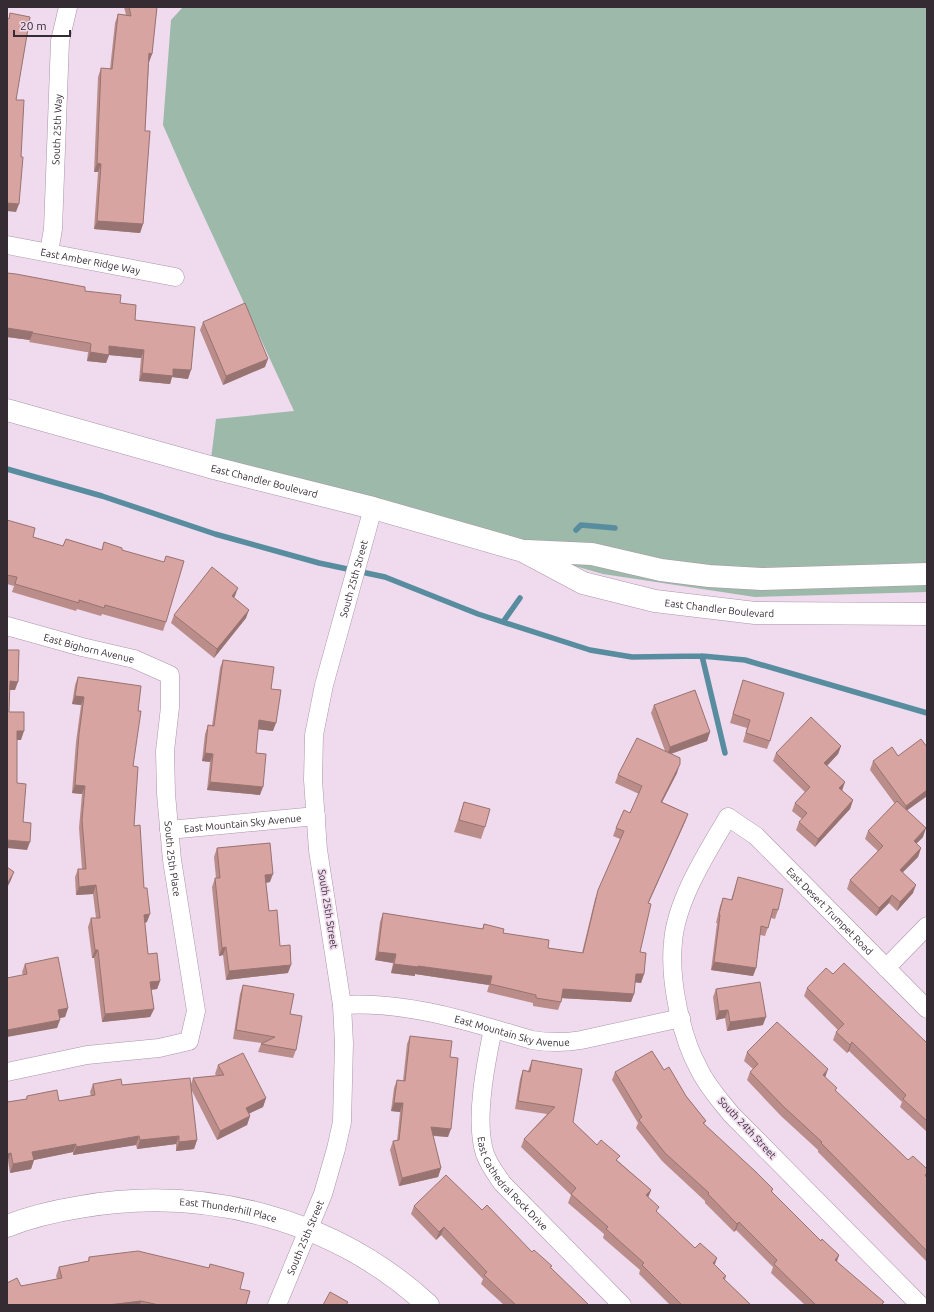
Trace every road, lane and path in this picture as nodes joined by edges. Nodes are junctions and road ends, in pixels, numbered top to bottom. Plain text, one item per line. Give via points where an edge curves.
1 (68, 7) edge
2 (7, 245) edge
3 (49, 252) junction
4 (175, 277) dead end
5 (7, 410) edge
6 (373, 508) junction
7 (523, 551) junction
8 (927, 574) edge
9 (927, 614) edge
10 (7, 626) edge
11 (170, 675) joint
12 (316, 816) junction
13 (728, 818) joint
14 (169, 830) junction
15 (927, 926) edge
16 (886, 968) junction
17 (342, 1005) junction
18 (927, 1009) edge
19 (681, 1018) junction
20 (493, 1029) junction
21 (7, 1072) edge
22 (7, 1226) edge
23 (308, 1230) junction
24 (277, 1305) edge
25 (428, 1305) edge
26 (622, 1305) edge
27 (920, 1305) edge

1 - 3 street, South 25th Way via 60,41 53,229
2 - 3 street, East Amber Ridge Way
3 - 4 street, East Amber Ridge Way
5 - 6 main road, East Chandler Boulevard
6 - 7 main road, East Chandler Boulevard
6 - 12 street, South 25th Street via 324,685 314,735 313,780
7 - 8 main road, East Chandler Boulevard via 592,554 662,570 709,576 762,579
7 - 9 main road, East Chandler Boulevard via 583,583 655,601 755,612
10 - 11 street, East Bighorn Avenue via 134,659
11 - 14 street, South 25th Place via 166,751
12 - 14 street, East Mountain Sky Avenue
12 - 17 street, South 25th Street via 318,850
13 - 16 street, East Desert Trumpet Road via 756,836
13 - 19 street, South 24th Street via 696,873 680,912 672,941 673,978
14 - 21 street, South 25th Place via 188,971 196,1011 188,1040 159,1048 87,1055
15 - 16 street
16 - 18 street, East Desert Trumpet Road
17 - 20 street, East Mountain Sky Avenue via 369,1003 418,1009
17 - 23 street, South 25th Street via 342,1122 330,1172
19 - 20 street, East Mountain Sky Avenue via 566,1043 532,1040
19 - 27 street, South 24th Street via 698,1068 731,1114
20 - 26 street, East Cathedral Rock Drive via 481,1121 485,1154 490,1166 502,1183
22 - 23 main road, East Thunderhill Place via 73,1208 156,1200 200,1202 232,1207
23 - 24 street, South 25th Street
23 - 25 main road, East Thunderhill Place via 386,1271

